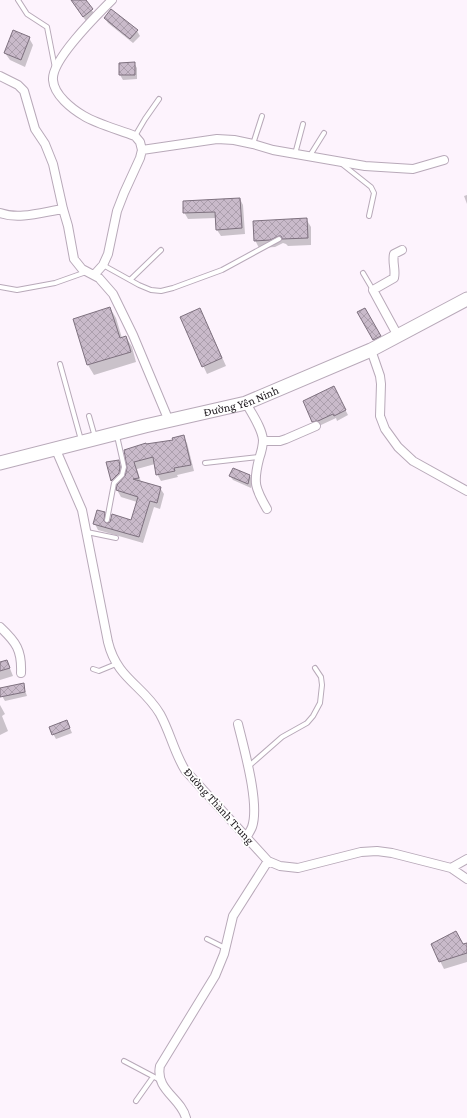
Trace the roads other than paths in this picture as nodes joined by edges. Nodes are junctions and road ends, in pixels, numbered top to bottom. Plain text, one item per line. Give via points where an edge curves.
1 (18, 0) edge
2 (112, 0) edge
3 (55, 68) junction
4 (0, 76) edge
5 (159, 99) dead end
6 (262, 116) dead end
7 (303, 124) dead end
8 (324, 133) dead end
9 (135, 136) junction
10 (253, 144) junction
11 (142, 150) junction
12 (295, 154) junction
13 (309, 157) junction
14 (444, 160) dead end
15 (340, 162) junction
16 (63, 209) junction
17 (0, 213) edge
18 (369, 216) dead end
19 (280, 239) dead end
20 (161, 250) dead end
21 (402, 250) dead end
22 (103, 265) junction
23 (86, 272) junction
24 (363, 273) dead end
25 (94, 275) junction
26 (130, 280) junction
27 (0, 287) edge
28 (373, 290) junction
29 (467, 299) edge
30 (398, 336) junction
31 (371, 350) junction
32 (60, 364) dead end
33 (246, 403) junction
34 (89, 416) dead end
35 (169, 421) junction
36 (316, 426) dead end
37 (116, 433) junction
38 (95, 439) junction
39 (263, 441) junction
40 (81, 443) junction
41 (56, 450) junction
42 (260, 457) junction
43 (0, 463) edge
44 (204, 464) dead end
45 (467, 491) edge
46 (267, 509) dead end
47 (107, 520) dead end
48 (87, 532) junction
49 (116, 538) dead end
50 (0, 627) edge
51 (116, 664) junction
52 (315, 668) dead end
53 (93, 669) dead end
54 (20, 673) dead end
55 (238, 724) dead end
56 (248, 766) junction
57 (246, 838) junction
58 (467, 859) edge
59 (268, 861) junction
60 (450, 868) junction
61 (467, 879) edge
62 (207, 939) dead end
63 (225, 948) junction
64 (124, 1061) dead end
65 (157, 1078) junction
66 (136, 1101) dead end
67 (186, 1118) edge

1 - 3 lane via 27,14 47,27
2 - 3 street via 89,22
3 - 9 street via 53,78 56,88 73,109 85,117
4 - 16 street via 24,91 35,129 45,144 53,164
5 - 9 lane
6 - 10 lane
7 - 12 lane
8 - 13 lane
9 - 11 street
10 - 11 street via 216,139
10 - 12 street
11 - 22 street via 124,192
12 - 13 street
13 - 15 street
14 - 15 street via 413,169
15 - 18 lane via 371,187 374,193
16 - 17 street via 18,216
16 - 23 street via 74,259
19 - 26 lane via 222,270 174,288 151,290
20 - 26 lane
21 - 28 street via 393,257 394,278
22 - 25 street
22 - 26 lane
23 - 25 street
23 - 27 lane via 55,283 17,290
24 - 28 lane
25 - 35 street via 109,287 117,301
28 - 30 street
29 - 30 main road, Đường Yên Ninh
30 - 31 main road, Đường Yên Ninh
31 - 33 main road, Đường Yên Ninh
31 - 45 street via 380,376 380,416 385,429 398,447 413,461
32 - 40 lane
33 - 35 main road, Đường Yên Ninh
33 - 39 street
34 - 38 lane
35 - 37 main road, Đường Yên Ninh
36 - 39 street via 280,441
37 - 38 main road, Đường Yên Ninh
37 - 47 lane via 124,467 122,475 114,483
38 - 40 main road, Đường Yên Ninh
39 - 42 street
40 - 41 main road, Đường Yên Ninh
41 - 43 main road, Đường Yên Ninh
41 - 48 street, Đường Thành Trung via 79,502
42 - 44 lane
42 - 46 street via 255,477 256,486
48 - 49 lane
48 - 51 street, Đường Thành Trung via 109,646
50 - 54 street via 18,648
51 - 53 lane via 99,670
51 - 57 street, Đường Thành Trung via 156,708 185,770
52 - 56 lane via 321,677 322,685 320,703 313,716 307,723 282,737
55 - 56 street
56 - 57 street via 255,804 253,826
57 - 59 street, Đường Thành Trung
58 - 60 street
59 - 60 street, Đường Thành Trung via 280,866 298,868 361,852 377,851
59 - 63 street via 233,916
60 - 61 street, Đường Thành Trung
62 - 63 lane
63 - 65 street via 215,976 161,1062
64 - 65 lane
65 - 66 lane
65 - 67 street via 180,1104

